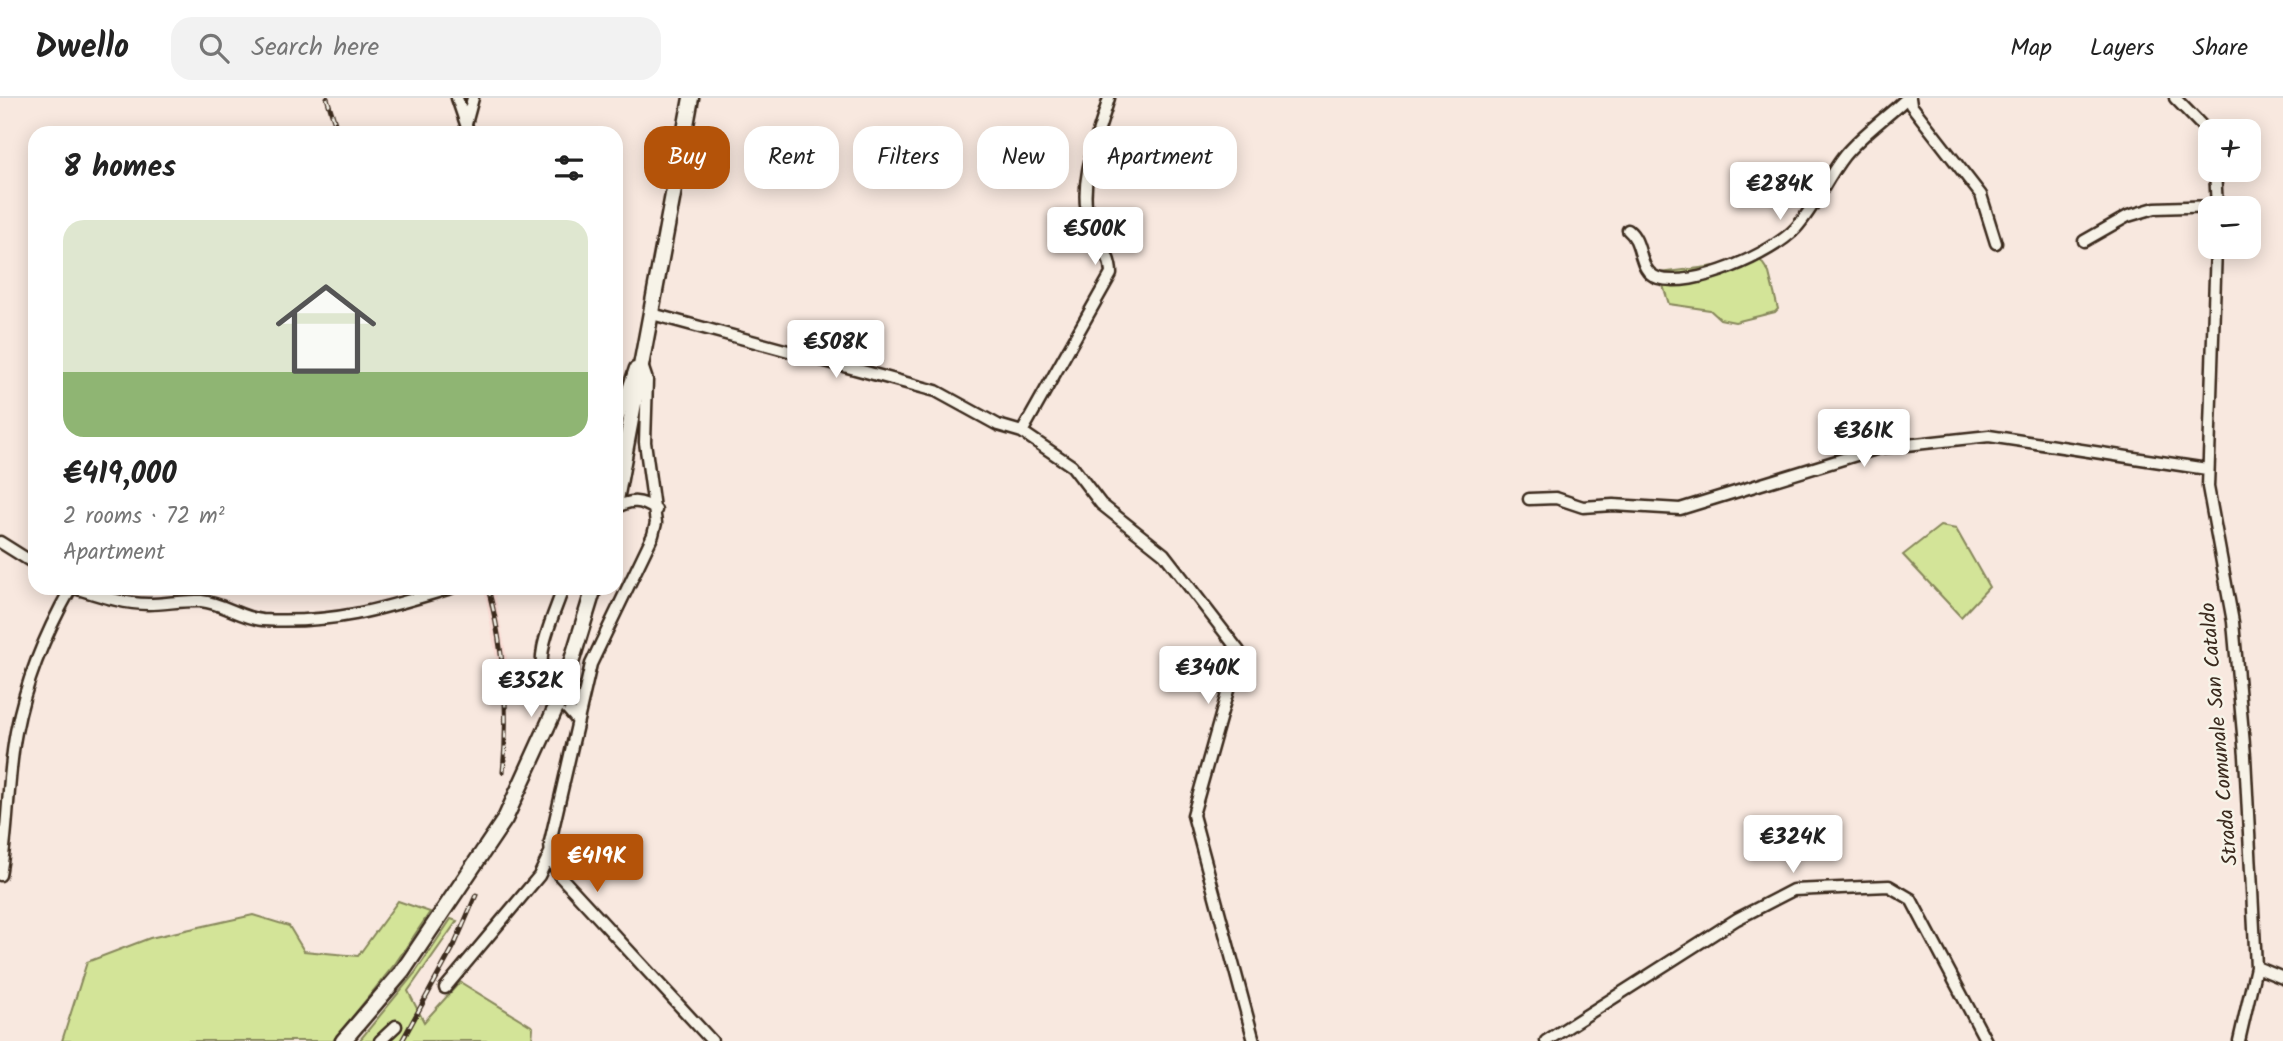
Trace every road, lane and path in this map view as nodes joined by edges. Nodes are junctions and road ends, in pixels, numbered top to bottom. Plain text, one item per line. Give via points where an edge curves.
1 (457, 98) edge
2 (473, 98) edge
3 (691, 98) edge
4 (1109, 98) edge
5 (1909, 98) edge
6 (2175, 98) edge
7 (2198, 122) edge
8 (466, 126) edge
9 (468, 126) edge
10 (2198, 207) edge
11 (1628, 230) dead end
12 (2084, 241) dead end
13 (1996, 243) dead end
14 (2216, 259) edge
15 (652, 314) junction
16 (647, 342) junction
17 (643, 368) junction
18 (623, 404) edge
19 (1021, 432) junction
20 (623, 466) edge
21 (2207, 469) junction
22 (1529, 499) dead end
23 (623, 504) edge
24 (656, 510) junction
25 (0, 542) edge
26 (28, 560) edge
27 (69, 595) edge
28 (98, 595) edge
29 (427, 595) edge
30 (561, 595) edge
31 (592, 595) edge
32 (576, 719) junction
33 (551, 851) junction
34 (0, 875) edge
35 (2256, 967) junction
36 (2283, 978) edge
37 (445, 988) dead end
38 (396, 1026) dead end
39 (1552, 1039) edge
40 (343, 1041) edge
41 (380, 1041) edge
42 (712, 1041) edge
43 (1254, 1041) edge
44 (1986, 1041) edge
45 (2239, 1041) edge

1 - 8 street
2 - 9 street
3 - 15 main road
4 - 19 street via 1090,165 1087,204 1111,274
5 - 11 street via 1845,155 1796,228 1742,262 1707,274 1657,278 1646,270 1635,235
5 - 13 street via 1981,195
6 - 7 street
10 - 12 street via 2155,208 2128,216
14 - 21 street, Strada Comunale San Cataldo
15 - 16 main road
15 - 19 street via 936,391 998,425
16 - 17 main road
16 - 18 street
17 - 20 main road
17 - 24 street via 647,380 645,442
19 - 43 street via 1072,466 1101,504 1164,554 1239,651 1193,815
21 - 22 street via 1989,436 1879,448 1680,509 1583,507 1556,498
21 - 35 street, Strada Comunale San Cataldo via 2233,622
23 - 24 street via 638,501
24 - 32 street via 653,535 591,664
25 - 26 street
27 - 34 street via 49,628 15,733
28 - 29 street via 147,604 200,601 251,618 314,621 369,612
30 - 32 street via 543,653 542,672
31 - 40 main road, bridge via 556,707 505,819 402,972
32 - 33 street
33 - 37 street via 539,876
33 - 42 street via 559,875
35 - 36 street
35 - 45 street, Strada Comunale San Cataldo
38 - 41 street
39 - 44 street via 1737,919 1793,890 1889,887 1911,900

